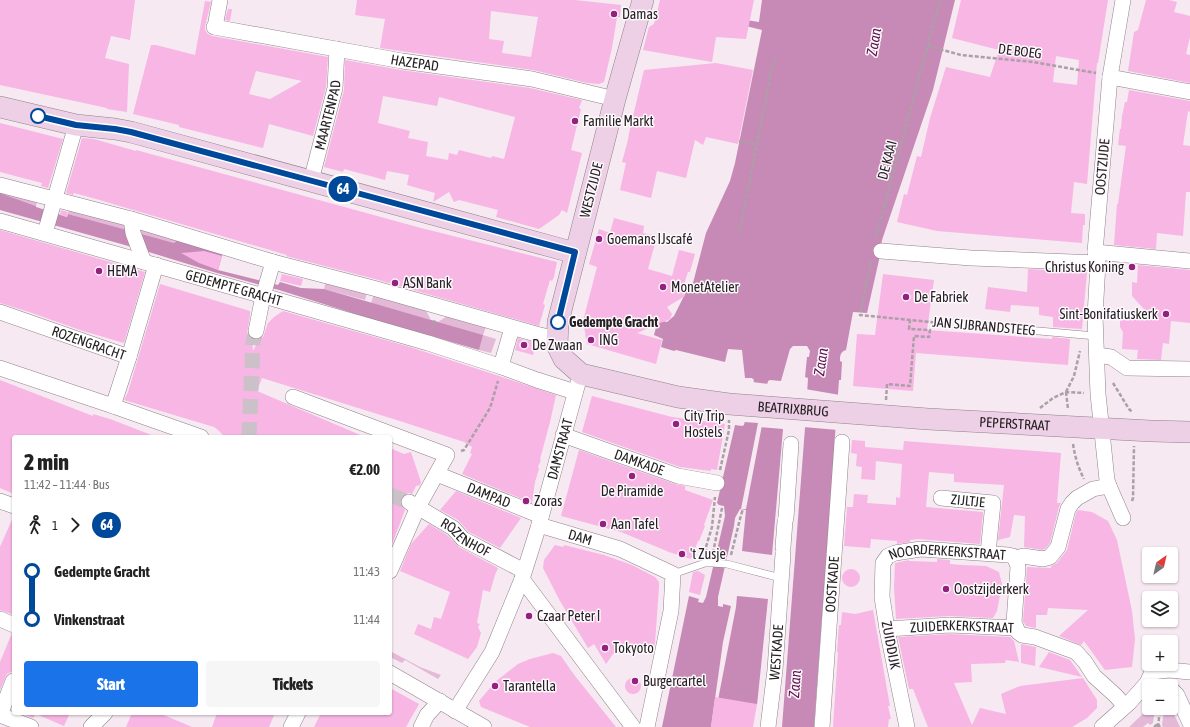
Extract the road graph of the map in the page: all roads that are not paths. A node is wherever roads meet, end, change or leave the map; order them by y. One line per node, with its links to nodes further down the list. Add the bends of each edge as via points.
1 (220, 0): 4 (street, HAZEPAD, via 214,27)
2 (643, 0): 7 (street, WESTZIJDE)
3 (1123, 0): 5 (street, OOSTZIJDE)
4 (337, 49): 7 (street, HAZEPAD, via 532,79); 10 (street, MAARTENPAD, via 335,88)
5 (1110, 77): 6 (street); 17 (street, OOSTZIJDE)
6 (1190, 92)
7 (615, 99): 16 (street, WESTZIJDE)
8 (0, 107): 9 (street)
9 (76, 125): 10 (street, via 131,132); 12 (street)
10 (311, 181): 16 (street)
11 (0, 185): 12 (street, GEDEMPTE GRACHT)
12 (49, 217): 13 (street, GEDEMPTE GRACHT); 14 (street, GEDEMPTE GRACHT); 18 (street, GEDEMPTE GRACHT)
13 (0, 220)
14 (132, 226): 18 (street); 20 (street, GEDEMPTE GRACHT)
15 (876, 249): 17 (street, via 971,258)
16 (575, 252): 27 (street, WESTZIJDE, via 558,322)
17 (1096, 258): 19 (street); 26 (street, OOSTZIJDE)
18 (146, 259): 21 (street, GEDEMPTE GRACHT); 29 (street)
19 (1190, 261)
20 (273, 262): 21 (street); 24 (street, GEDEMPTE GRACHT)
21 (266, 287): 25 (street); 30 (street, GEDEMPTE GRACHT, via 362,324)
22 (0, 312): 29 (street, ROZENGRACHT)
23 (960, 324): 26 (lane, JAN SIJBRANDSTEEG)
24 (512, 328): 27 (street, GEDEMPTE GRACHT); 30 (street)
25 (256, 330)
26 (1096, 336): 28 (street, OOSTZIJDE)
27 (557, 339): 33 (street, WESTZIJDE, via 557,345)
28 (1097, 355): 32 (street, via 1111,358 1127,368); 38 (street, OOSTZIJDE)
29 (129, 357): 36 (street, ROZENGRACHT)
30 (503, 363): 33 (street, GEDEMPTE GRACHT, via 537,380)
31 (0, 368): 36 (street)
32 (1190, 369)
33 (578, 383): 35 (street, GEDEMPTE GRACHT); 41 (street, DAMSTRAAT)
34 (293, 396): 44 (street, via 447,455)
35 (748, 405): 37 (street, BEATRIXBRUG)
36 (113, 406): 40 (street)
37 (839, 412): 38 (street, PEPERSTRAAT)
38 (1101, 428): 39 (street, PEPERSTRAAT); 46 (street, OOSTZIJDE)
39 (1190, 432)
40 (195, 435)
41 (563, 435): 45 (street, DAMKADE, via 678,476); 52 (street, DAMSTRAAT)
42 (842, 442): 84 (street, OOSTKADE)
43 (791, 444): 59 (street, WESTKADE)
44 (437, 474): 50 (street); 52 (street, DAMPAD)
45 (718, 476)
46 (1109, 486): 51 (street, OOSTZIJDE); 54 (street, NOORDERKERKSTRAAT, via 1093,489 1072,503 1058,547 1050,557 1043,559 1023,556)
47 (941, 498): 53 (street, ZIJLTJE, via 993,503)
48 (0, 501): 49 (street)
49 (12, 505)
50 (413, 505): 56 (street); 58 (street, ROZENHOF, via 453,528 463,539)
51 (1123, 518)
52 (540, 520): 57 (street, DAM, via 620,549); 58 (street)
53 (988, 553): 54 (street, NOORDERKERKSTRAAT, via 1013,556); 55 (street, NOORDERKERKSTRAAT, via 921,549 895,553)
54 (1015, 559): 62 (street, via 1018,567 1014,622)
55 (882, 563): 63 (street, ZUIDDIJK, via 882,597)
56 (392, 565)
57 (673, 574): 59 (lane, via 709,563 727,564); 82 (street, via 671,611)
58 (523, 575): 72 (street, via 492,652); 81 (street)
59 (781, 578): 83 (street, WESTKADE, via 775,670)
60 (0, 619): 61 (street)
61 (12, 624)
62 (1016, 628): 63 (street, ZUIDERKERKSTRAAT, via 950,626); 71 (street, ZUIDERKERKSTRAAT, via 1022,635 1036,637 1076,652 1094,676)
63 (887, 629): 85 (street, ZUIDDIJK)
64 (1152, 672): 65 (street); 67 (street); 71 (street, via 1147,683)
65 (1190, 672)
66 (392, 674): 70 (street)
67 (1160, 679)
68 (12, 684): 76 (street, via 0,715)
69 (1178, 697): 75 (street)
70 (440, 701): 72 (street); 79 (street)
71 (1125, 706): 86 (street)
72 (455, 711): 80 (street)
73 (103, 715): 77 (street)
74 (297, 715): 78 (street)
75 (1190, 723)
76 (31, 727)
77 (91, 727)
78 (291, 727)
79 (420, 727)
80 (484, 727)
81 (634, 727)
82 (647, 727)
83 (768, 727)
84 (822, 727)
85 (907, 727)
86 (1102, 727)

